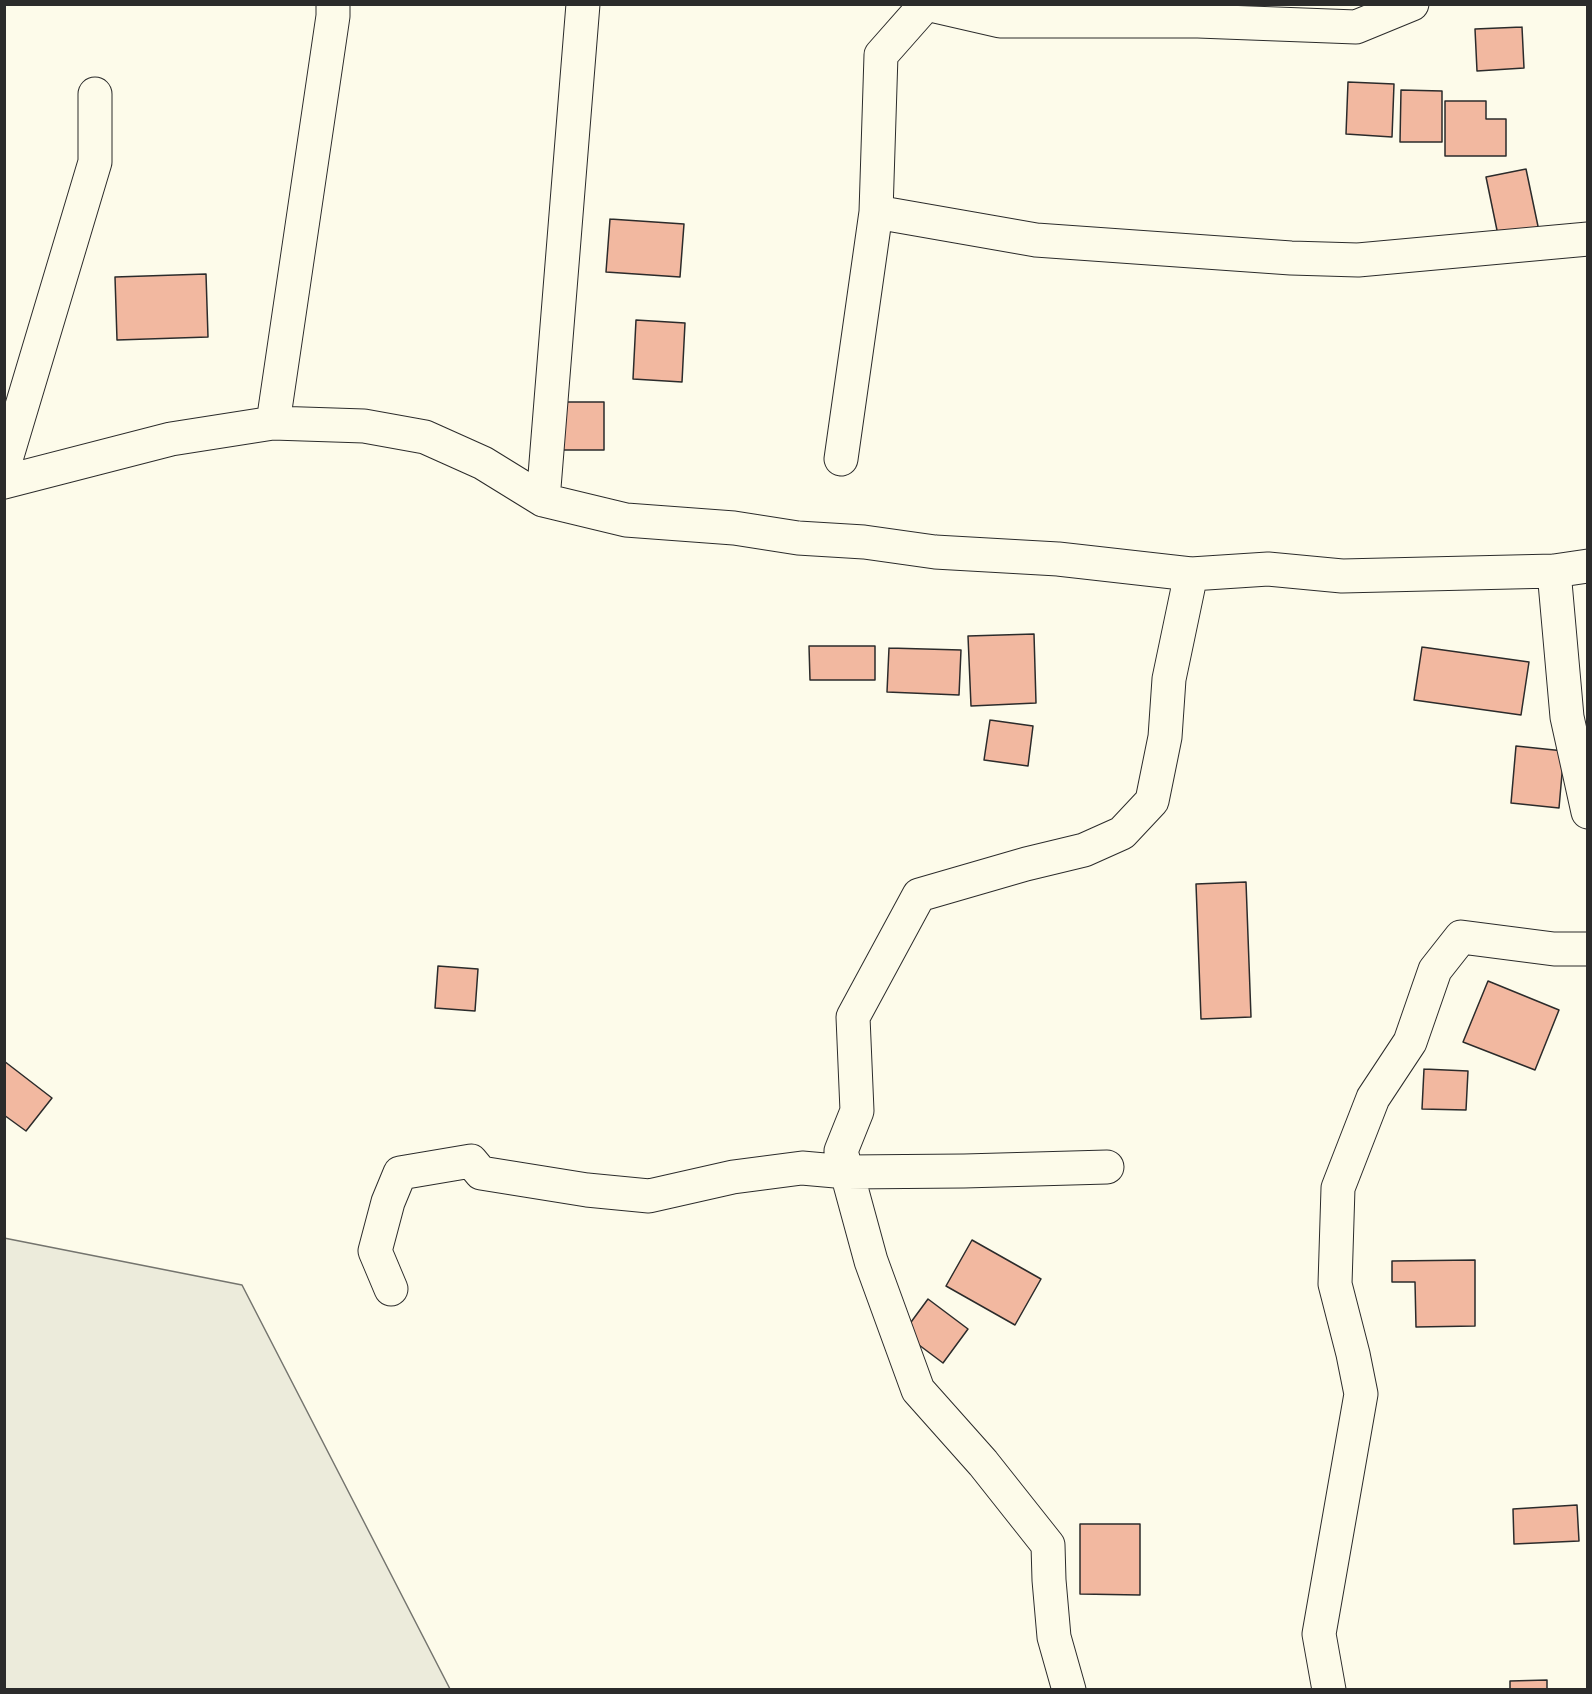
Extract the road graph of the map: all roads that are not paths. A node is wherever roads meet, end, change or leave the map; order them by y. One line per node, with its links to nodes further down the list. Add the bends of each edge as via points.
1 (333, 4): 7 (street)
2 (583, 4): 11 (street)
3 (1412, 4): 5 (street, via 1356,27 1198,21 1000,21 926,4 881,55)
4 (95, 94): 9 (street, via 95,162)
5 (876, 212): 6 (street, via 1036,240 1292,258 1358,260); 8 (street)
6 (1587, 239)
7 (273, 423): 10 (street, via 171,439); 11 (street, via 364,426 425,437 483,463)
8 (842, 459)
9 (4, 466)
10 (4, 482)
11 (543, 500): 14 (street, via 626,520)
12 (1587, 566): 13 (street)
13 (1554, 571): 14 (street, via 1342,576 1268,569); 15 (street, via 1567,717)
14 (1191, 574): 18 (street, via 1169,679 1165,737 1152,801 1122,833 1084,850 920,895 853,1017 857,1112 842,1151)
15 (1587, 812)
16 (1587, 949): 21 (street, via 1554,949 1461,937 1435,970 1410,1042 1373,1098 1338,1188 1335,1284 1360,1394 1319,1634)
17 (1107, 1167): 18 (street)
18 (847, 1172): 19 (street, via 802,1168 733,1177 649,1196 481,1173 471,1161 400,1173 375,1251); 20 (street, via 871,1261 918,1390 1048,1545 1054,1636)
19 (391, 1289)
20 (1070, 1689)
21 (1329, 1689)

